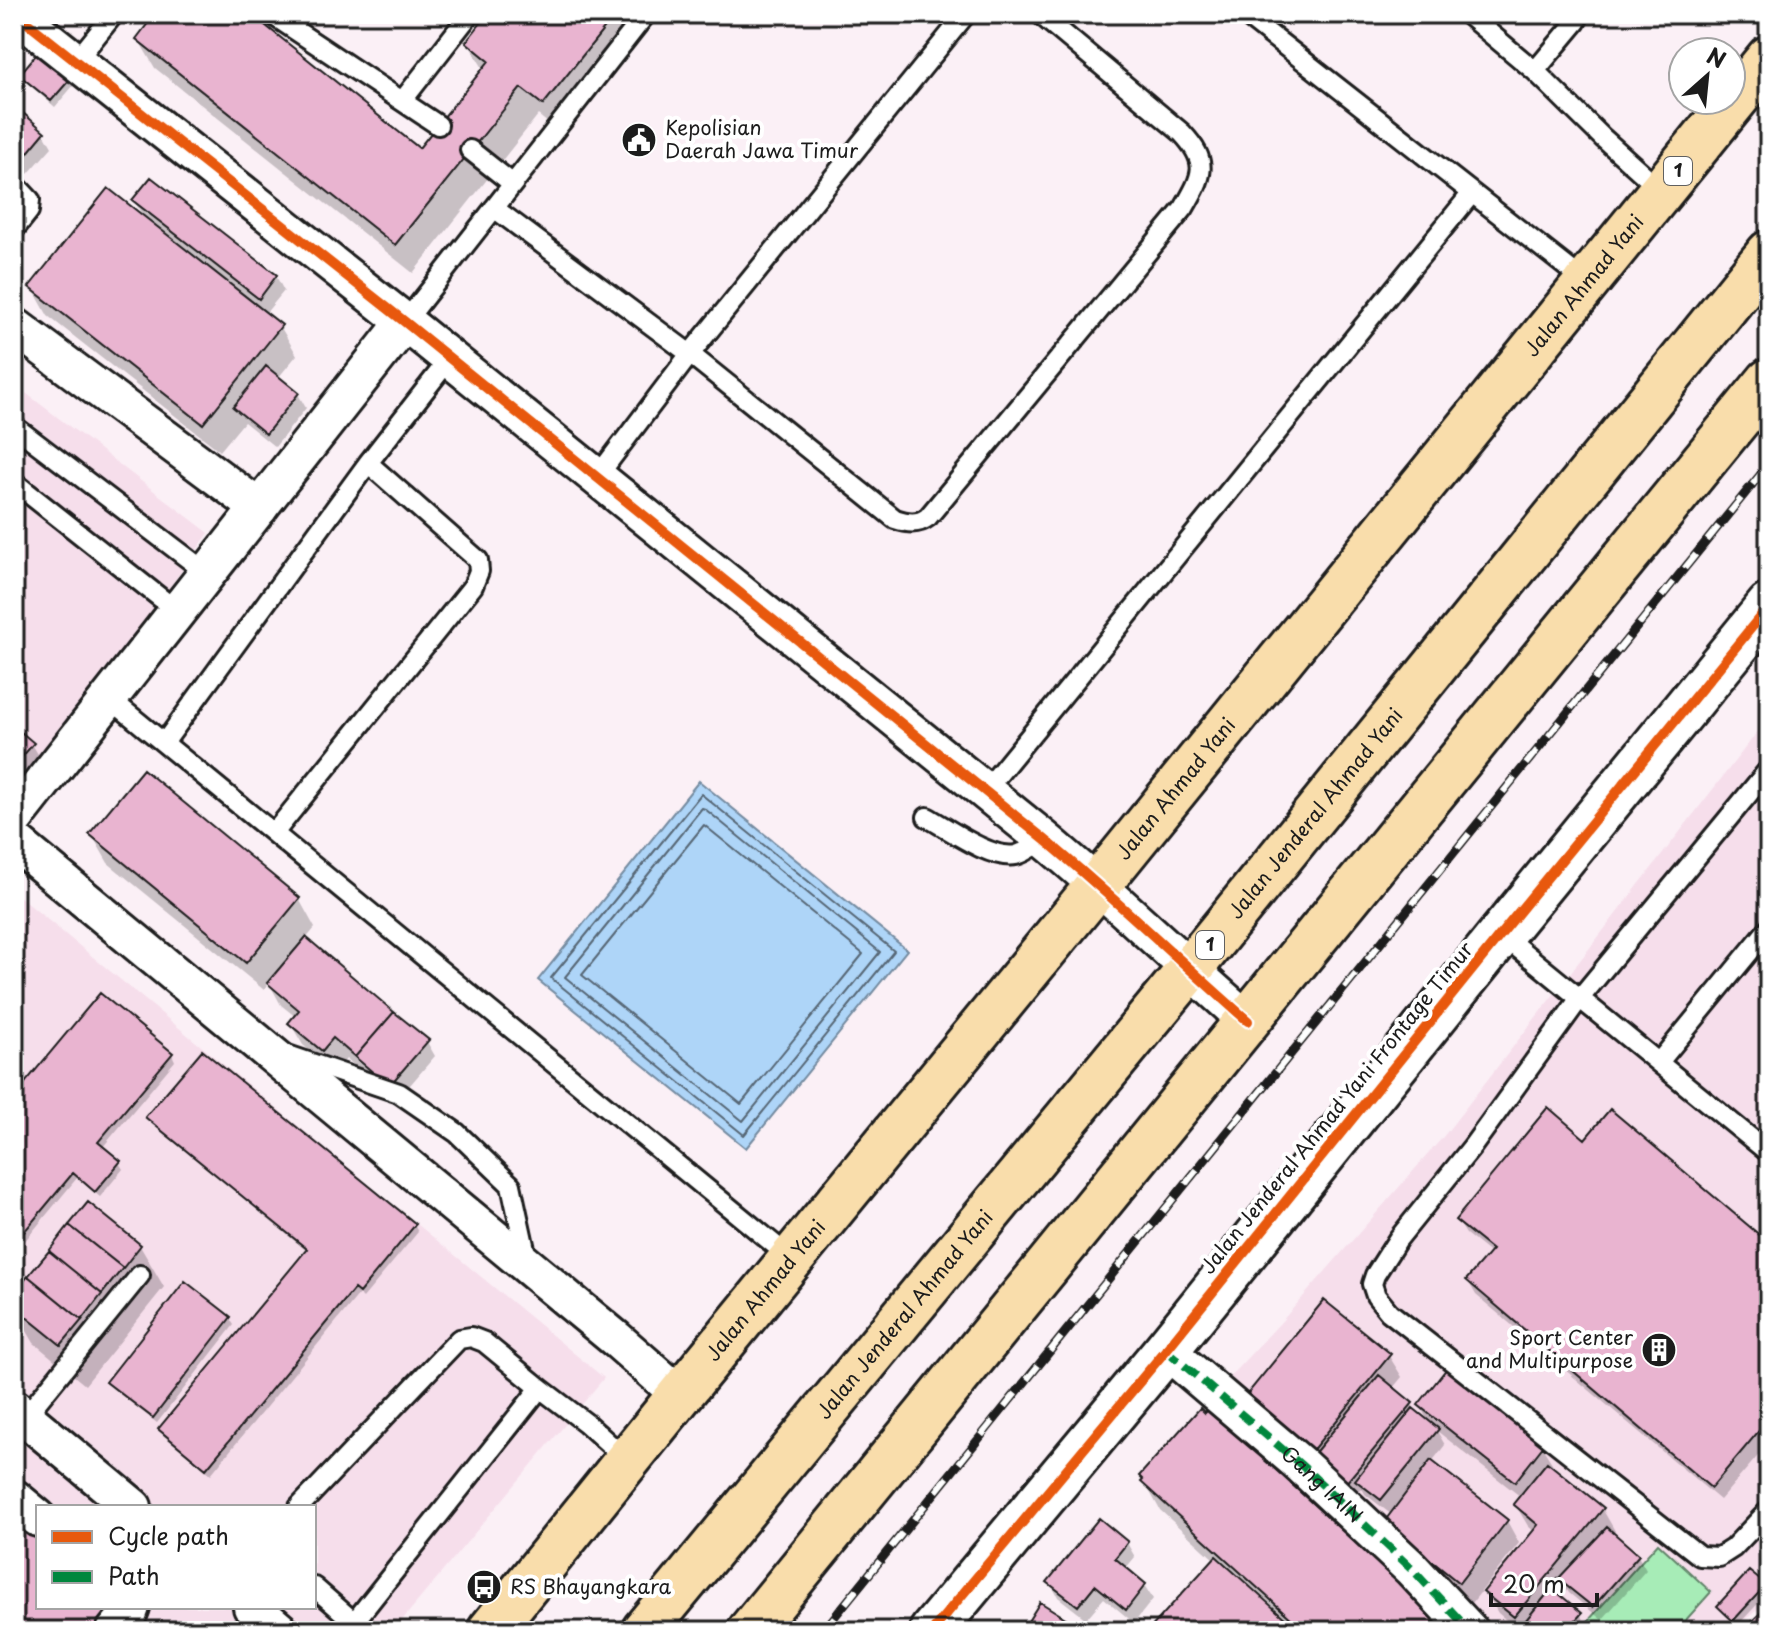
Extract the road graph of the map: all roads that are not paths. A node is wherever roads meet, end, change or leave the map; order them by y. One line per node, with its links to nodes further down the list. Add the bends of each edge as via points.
1 (16, 14): 13 (street)
2 (114, 14): 13 (lane)
3 (271, 14): 15 (lane)
4 (470, 14): 15 (lane)
5 (646, 14): 19 (lane)
6 (966, 14): 28 (lane)
7 (1040, 14): 28 (lane, via 1182,133 1194,146 1202,173 1184,208 928,517 913,523 895,519)
8 (1244, 14): 11 (lane)
9 (1467, 14): 14 (lane)
10 (1580, 14): 14 (lane)
11 (1264, 20): 21 (lane)
12 (1769, 58): 20 (highway, Jalan Ahmad Yani / 1)
13 (76, 61): 26 (street)
14 (1535, 71): 20 (lane)
15 (403, 100): 16 (lane)
16 (438, 125)
17 (470, 150): 19 (lane)
18 (14, 183): 23 (lane, via 30,200 29,211)
19 (513, 184): 22 (lane)
20 (1662, 191): 25 (highway, Jalan Ahmad Yani / 1)
21 (1472, 193): 25 (lane); 42 (lane)
22 (494, 208): 26 (lane); 28 (lane)
23 (14, 230)
24 (1769, 253): 51 (highway, Jalan Jenderal Ahmad Yani / 1)
25 (1587, 283): 48 (highway, Jalan Ahmad Yani / 1)
26 (405, 322): 29 (street); 35 (street)
27 (14, 326): 35 (street)
28 (690, 354): 33 (lane)
29 (450, 358): 32 (lane); 33 (street)
30 (1769, 381): 53 (highway)
31 (14, 426): 36 (lane)
32 (368, 463): 40 (lane); 45 (lane, via 478,560 479,571 473,586)
33 (597, 477): 42 (street)
34 (14, 482): 38 (lane)
35 (259, 508): 36 (street)
36 (207, 573): 38 (street)
37 (1769, 606): 50 (street, Jalan Jenderal Ahmad Yani Frontage Timur)
38 (177, 611): 39 (street)
39 (109, 698): 40 (lane); 44 (street)
40 (164, 743): 45 (lane)
41 (1769, 769): 52 (lane)
42 (985, 791): 46 (street)
43 (927, 817): 46 (lane, via 990,852 1013,856)
44 (14, 819)
45 (274, 833): 57 (lane)
46 (1044, 839): 48 (street)
47 (14, 841): 54 (street)
48 (1098, 885): 51 (street); 57 (highway, Jalan Ahmad Yani / 1)
49 (1769, 928): 55 (lane)
50 (1501, 934): 52 (lane); 60 (street, Jalan Jenderal Ahmad Yani Frontage Timur)
51 (1183, 964): 53 (street); 75 (highway, Jalan Jenderal Ahmad Yani / 1)
52 (1580, 998): 55 (lane); 68 (lane, via 1398,1239 1375,1275 1376,1296 1389,1312 1700,1556 1719,1557 1733,1548)
53 (1248, 1021): 76 (highway)
54 (259, 1045): 58 (street); 58 (lane, via 399,1093 457,1133 511,1185)
55 (1659, 1062): 56 (lane)
56 (1769, 1153)
57 (792, 1259): 62 (highway, Jalan Ahmad Yani / 1)
58 (529, 1268): 62 (street)
59 (140, 1275): 63 (lane)
60 (1166, 1350): 77 (street, Jalan Jenderal Ahmad Yani Frontage Timur); 78 (street, Gang IAIN, via 1300,1464)
61 (540, 1388): 64 (lane); 67 (lane, via 484,1342 459,1339); 72 (lane)
62 (680, 1395): 64 (highway, Jalan Ahmad Yani / 1)
63 (20, 1412): 66 (street)
64 (628, 1461): 74 (highway, Jalan Ahmad Yani / 1)
65 (14, 1498): 69 (street)
66 (131, 1505)
67 (301, 1505)
68 (1769, 1510)
69 (36, 1516)
70 (316, 1589): 72 (lane)
71 (254, 1609): 73 (street)
72 (350, 1626)
73 (280, 1631)
74 (490, 1631)
75 (644, 1631)
76 (750, 1631)
77 (932, 1631)
78 (1470, 1631)

